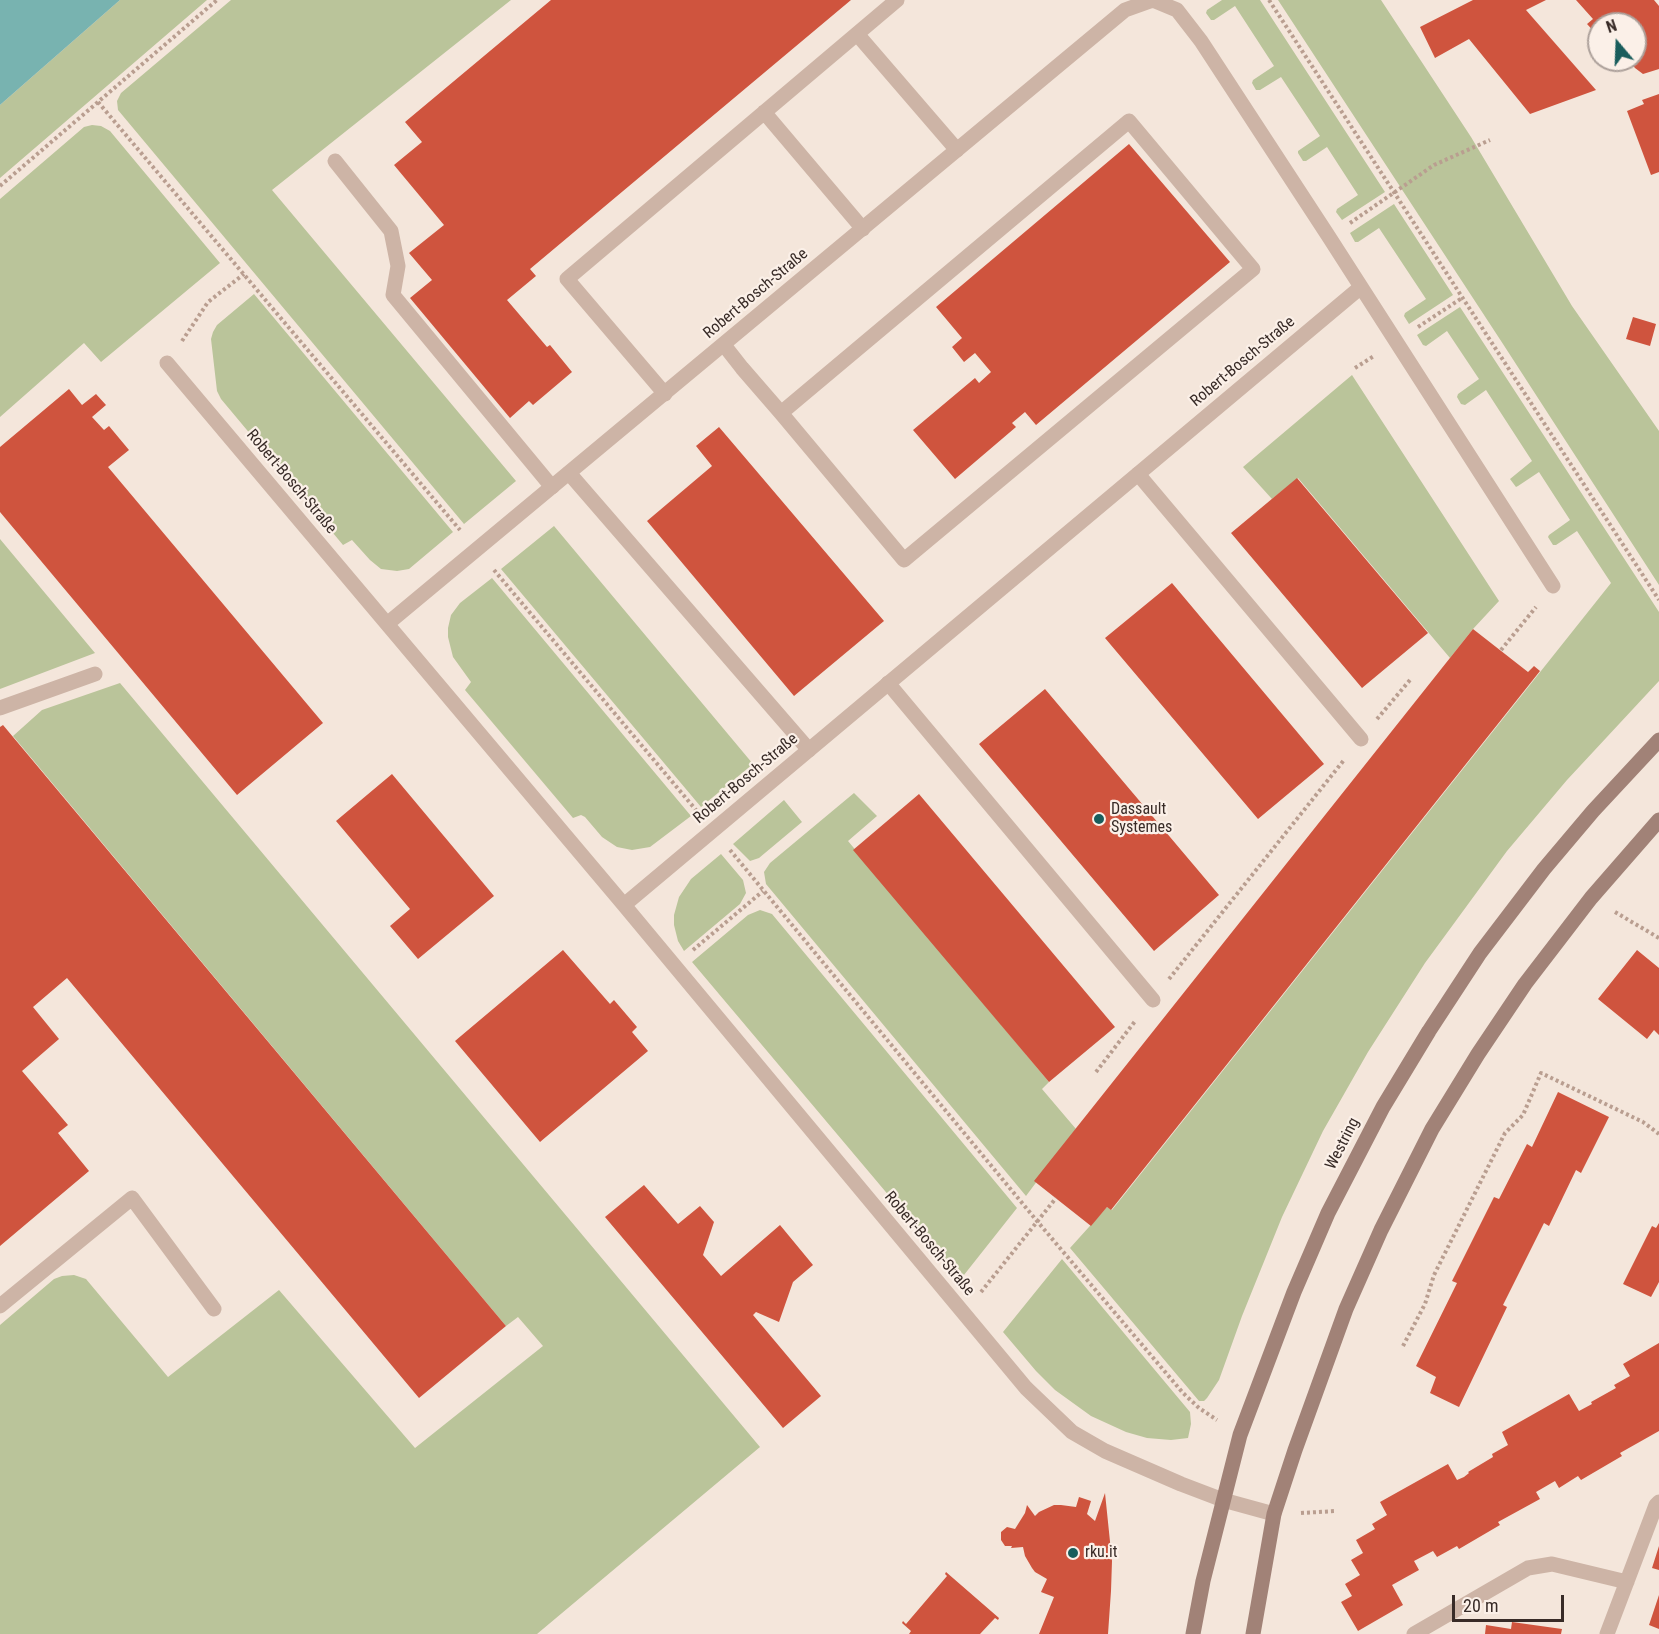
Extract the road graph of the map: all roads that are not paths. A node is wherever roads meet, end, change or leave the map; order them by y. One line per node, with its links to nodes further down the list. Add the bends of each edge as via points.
1 (897, 0): 3 (street)
2 (1153, 0): 5 (street, Robert-Bosch-Straße, via 1125,10); 8 (street, Robert-Bosch-Straße, via 1176,10 1201,41)
3 (857, 34): 4 (street); 5 (street)
4 (764, 112): 7 (street); 11 (street, via 567,279)
5 (957, 150): 7 (street, Robert-Bosch-Straße)
6 (335, 161): 15 (street, via 391,231 398,266 393,295)
7 (864, 229): 9 (street, Robert-Bosch-Straße)
8 (1361, 287): 14 (street, Robert-Bosch-Straße); 16 (street, Robert-Bosch-Straße)
9 (724, 345): 11 (street, Robert-Bosch-Straße); 12 (street)
10 (167, 363): 17 (street, Robert-Bosch-Straße)
11 (664, 394): 13 (street, Robert-Bosch-Straße)
12 (781, 413): 12 (street, via 904,560 1253,269 1129,121)
13 (569, 473): 15 (street, Robert-Bosch-Straße); 23 (street)
14 (1138, 474): 19 (street, Robert-Bosch-Straße); 21 (street)
15 (552, 487): 17 (street, Robert-Bosch-Straße)
16 (1553, 586)
17 (387, 624): 25 (street, Robert-Bosch-Straße)
18 (95, 674): 20 (street)
19 (888, 683): 23 (street, Robert-Bosch-Straße); 26 (street)
20 (0, 708)
21 (1361, 739)
22 (1659, 741): 29 (main road, Westring, via 1593,811 1480,952 1383,1107 1294,1292 1240,1435)
23 (808, 750): 25 (street, Robert-Bosch-Straße)
24 (1659, 819): 31 (main road, via 1525,984 1432,1129 1346,1309)
25 (624, 905): 29 (street, Robert-Bosch-Straße, via 1026,1388 1072,1432 1105,1451)
26 (1153, 1000)
27 (0, 1306): 28 (street, via 132,1198)
28 (214, 1309)
29 (1223, 1500): 31 (street, Robert-Bosch-Straße); 33 (main road, Westring)
30 (1659, 1502): 32 (street)
31 (1274, 1514): 34 (main road)
32 (1627, 1582): 35 (street, via 1552,1564 1528,1568); 36 (street)
33 (1192, 1634)
34 (1253, 1634)
35 (1414, 1634)
36 (1607, 1634)

